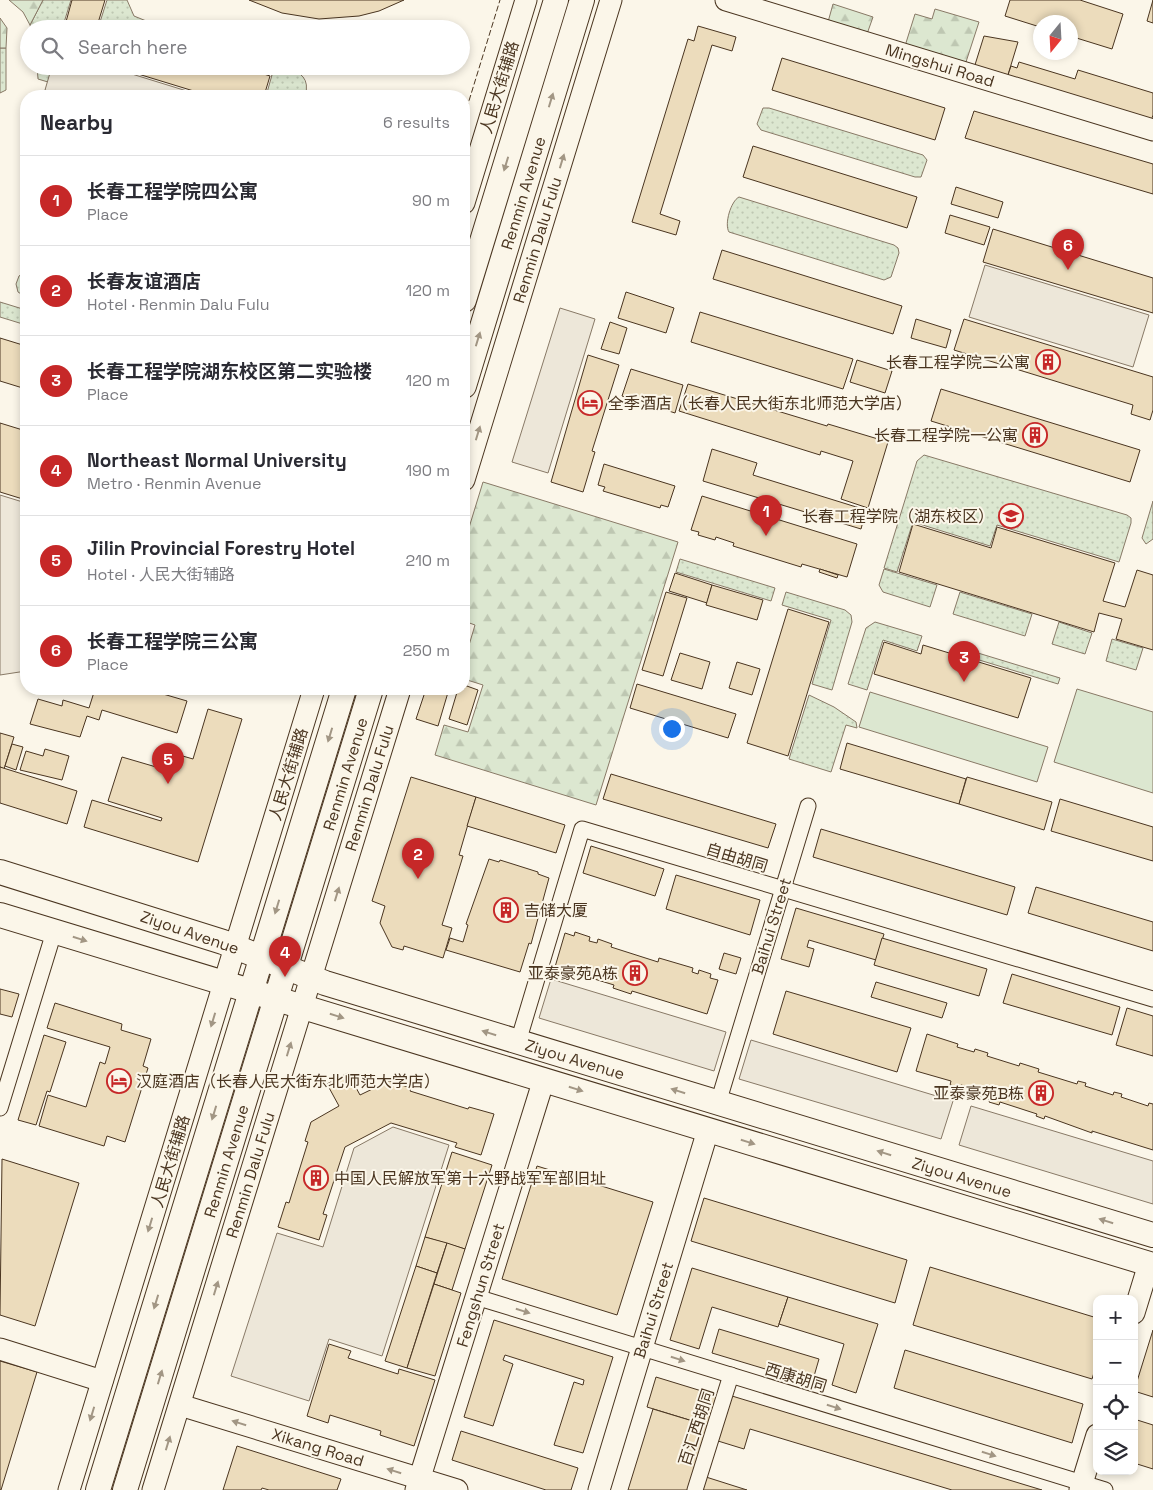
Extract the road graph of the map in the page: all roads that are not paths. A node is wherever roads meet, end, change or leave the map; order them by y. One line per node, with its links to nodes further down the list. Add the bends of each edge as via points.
1 (526, 0): 7 (main road, 人民大街辅路)
2 (556, 0): 8 (main road, Renmin Avenue, one-way to 8)
3 (582, 0): 9 (main road, Renmin Avenue, one-way to 3)
4 (611, 0): 10 (main road, Renmin Dalu Fulu, one-way to 4)
5 (726, 0): 6 (main road, Mingshui Road)
6 (1153, 130)
7 (470, 183)
8 (470, 280)
9 (470, 366)
10 (470, 460)
11 (312, 695): 20 (main road, 人民大街辅路)
12 (342, 695): 21 (main road, Renmin Avenue, one-way to 21)
13 (369, 695): 22 (main road, Renmin Avenue)
14 (398, 695): 23 (main road, Renmin Dalu Fulu, one-way to 14)
15 (808, 806): 17 (street, Baihui Street)
16 (0, 872): 20 (main road, Ziyou Avenue)
17 (783, 889): 27 (street, 自由胡同); 29 (street, 自由胡同, via 582,829); 31 (street, Baihui Street)
18 (0, 916): 19 (main road, Ziyou Avenue)
19 (54, 932): 24 (main road, Ziyou Avenue, one-way to 24); 32 (street)
20 (235, 947): 21 (main road, Ziyou Avenue); 24 (main road, 人民大街辅路)
21 (262, 957): 22 (main road, Ziyou Avenue); 25 (main road, Renmin Avenue)
22 (286, 967): 23 (main road, Ziyou Avenue); 26 (main road, Renmin Avenue)
23 (311, 977): 28 (main road, Renmin Dalu Fulu); 29 (main road, Ziyou Avenue, one-way to 23)
24 (224, 983): 25 (main road, Ziyou Avenue); 41 (main road, 人民大街辅路, one-way to 41)
25 (251, 990): 26 (main road, Ziyou Avenue); 47 (main road, Renmin Avenue, one-way to 47)
26 (276, 998): 28 (main road, Ziyou Avenue); 48 (main road, Renmin Avenue, one-way to 26)
27 (1153, 999)
28 (302, 1006): 30 (main road, Ziyou Avenue, one-way to 30); 42 (main road, Renmin Dalu Fulu, one-way to 28)
29 (518, 1042): 31 (main road, Ziyou Avenue, one-way to 29)
30 (544, 1079): 33 (main road, Ziyou Avenue, one-way to 33); 36 (main road, Fengshun Street)
31 (718, 1103): 34 (main road, Ziyou Avenue, one-way to 31)
32 (0, 1108)
33 (708, 1130): 35 (main road, Ziyou Avenue, one-way to 35); 38 (main road, Baihui Street)
34 (1153, 1235)
35 (1151, 1265): 37 (main road)
36 (476, 1297): 38 (street, 西康胡同, one-way to 38); 44 (main road, Fengshun Street)
37 (1138, 1301)
38 (642, 1348): 40 (street, 西康胡同, one-way to 40); 51 (main road, Baihui Street)
39 (0, 1349): 41 (main road)
40 (731, 1375): 45 (street, 西康胡同, one-way to 45); 52 (street, 百汇西胡同)
41 (102, 1381): 46 (main road, 人民大街辅路, one-way to 46)
42 (180, 1405): 44 (main road, Xikang Road, one-way to 42); 49 (main road, Renmin Dalu Fulu, one-way to 42)
43 (1093, 1448): 45 (main road)
44 (418, 1484): 50 (main road, Xikang Road)
45 (1081, 1486): 53 (street, 西康胡同)
46 (69, 1490)
47 (98, 1490)
48 (125, 1490)
49 (153, 1490)
50 (457, 1490)
51 (598, 1490)
52 (694, 1490)
53 (1104, 1490)

